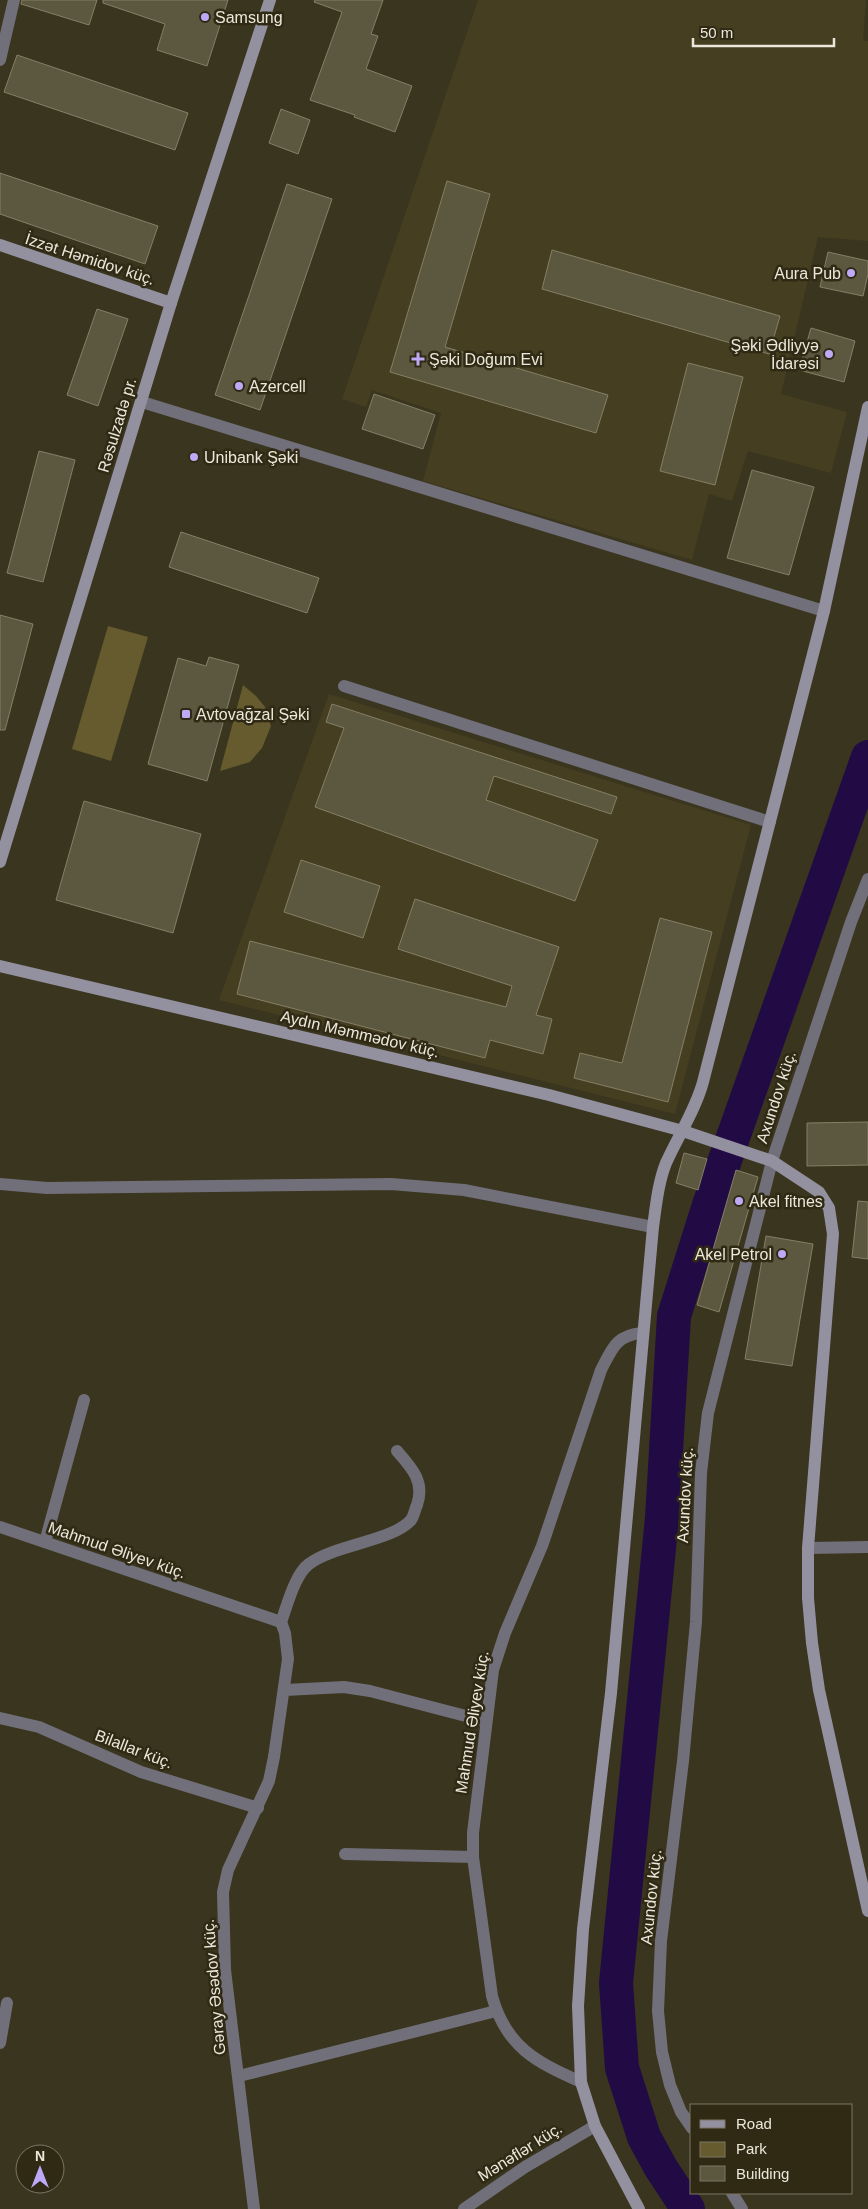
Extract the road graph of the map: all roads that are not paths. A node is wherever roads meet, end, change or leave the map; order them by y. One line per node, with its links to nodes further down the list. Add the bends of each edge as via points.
1 (14, 0): 3 (street)
2 (270, 0): 5 (street, Rəsulzadə pr.)
3 (0, 60)
4 (0, 245): 5 (street, İzzət Həmidov küç.)
5 (171, 302): 6 (street, Rəsulzadə pr.)
6 (142, 402): 8 (street); 11 (street, Rəsulzadə pr.)
7 (868, 407): 8 (street)
8 (824, 611): 10 (street)
9 (344, 686): 10 (street)
10 (770, 822): 14 (street, via 703,1082)
11 (0, 862)
12 (868, 879): 15 (street, Axundov küç.)
13 (0, 966): 14 (street, Aydın Məmmədov küç., via 549,1095)
14 (683, 1131): 15 (street, Aydın Məmmədov küç.); 17 (street, via 666,1163)
15 (772, 1161): 24 (street, Aydın Məmmədov küç., via 819,1192 829,1208 833,1234); 38 (street, Axundov küç., via 708,1413 701,1473 696,1622 661,1941 658,2011 662,2052 670,2085)
16 (0, 1184): 17 (street, via 47,1188 429,1186)
17 (653, 1227): 18 (street)
18 (642, 1334): 28 (street, Mahmud Əliyev küç., via 628,1334 614,1346 601,1370 542,1546 498,1650); 37 (street, via 612,1684 583,1929 578,2006)
19 (84, 1400): 22 (street)
20 (397, 1452): 25 (street, via 419,1481 420,1497 411,1520 395,1531 329,1553 308,1564 299,1576)
21 (0, 1527): 22 (street, Mahmud Əliyev küç.)
22 (45, 1542): 25 (street, Mahmud Əliyev küç.)
23 (868, 1547): 24 (street)
24 (808, 1548): 32 (street, Aydın Məmmədov küç., via 810,1616 819,1690)
25 (281, 1622): 26 (street, Gəray Əsədov küç., via 288,1660)
26 (285, 1690): 28 (street, via 344,1688 370,1691); 29 (street, Gəray Əsədov küç., via 269,1781)
27 (0, 1718): 29 (street, Bilallar küç., via 38,1728 141,1772)
28 (485, 1722): 31 (street, Mahmud Əliyev küç.)
29 (258, 1808): 36 (street, Gəray Əsədov küç., via 234,1856 223,1892 225,1970)
30 (345, 1854): 31 (street)
31 (473, 1858): 34 (street, Mahmud Əliyev küç.)
32 (868, 1911)
33 (7, 2003): 35 (street)
34 (496, 2011): 36 (street); 37 (street, Mahmud Əliyev küç., via 509,2036 527,2052 543,2064)
35 (0, 2043)
36 (239, 2076): 41 (street, Gəray Əsədov küç.)
37 (581, 2082): 39 (street)
38 (690, 2125)
39 (595, 2126): 42 (street, Mənəflər küç., via 525,2167); 43 (street)
40 (733, 2194): 44 (street)
41 (254, 2209)
42 (464, 2209)
43 (639, 2209)
44 (742, 2209)

